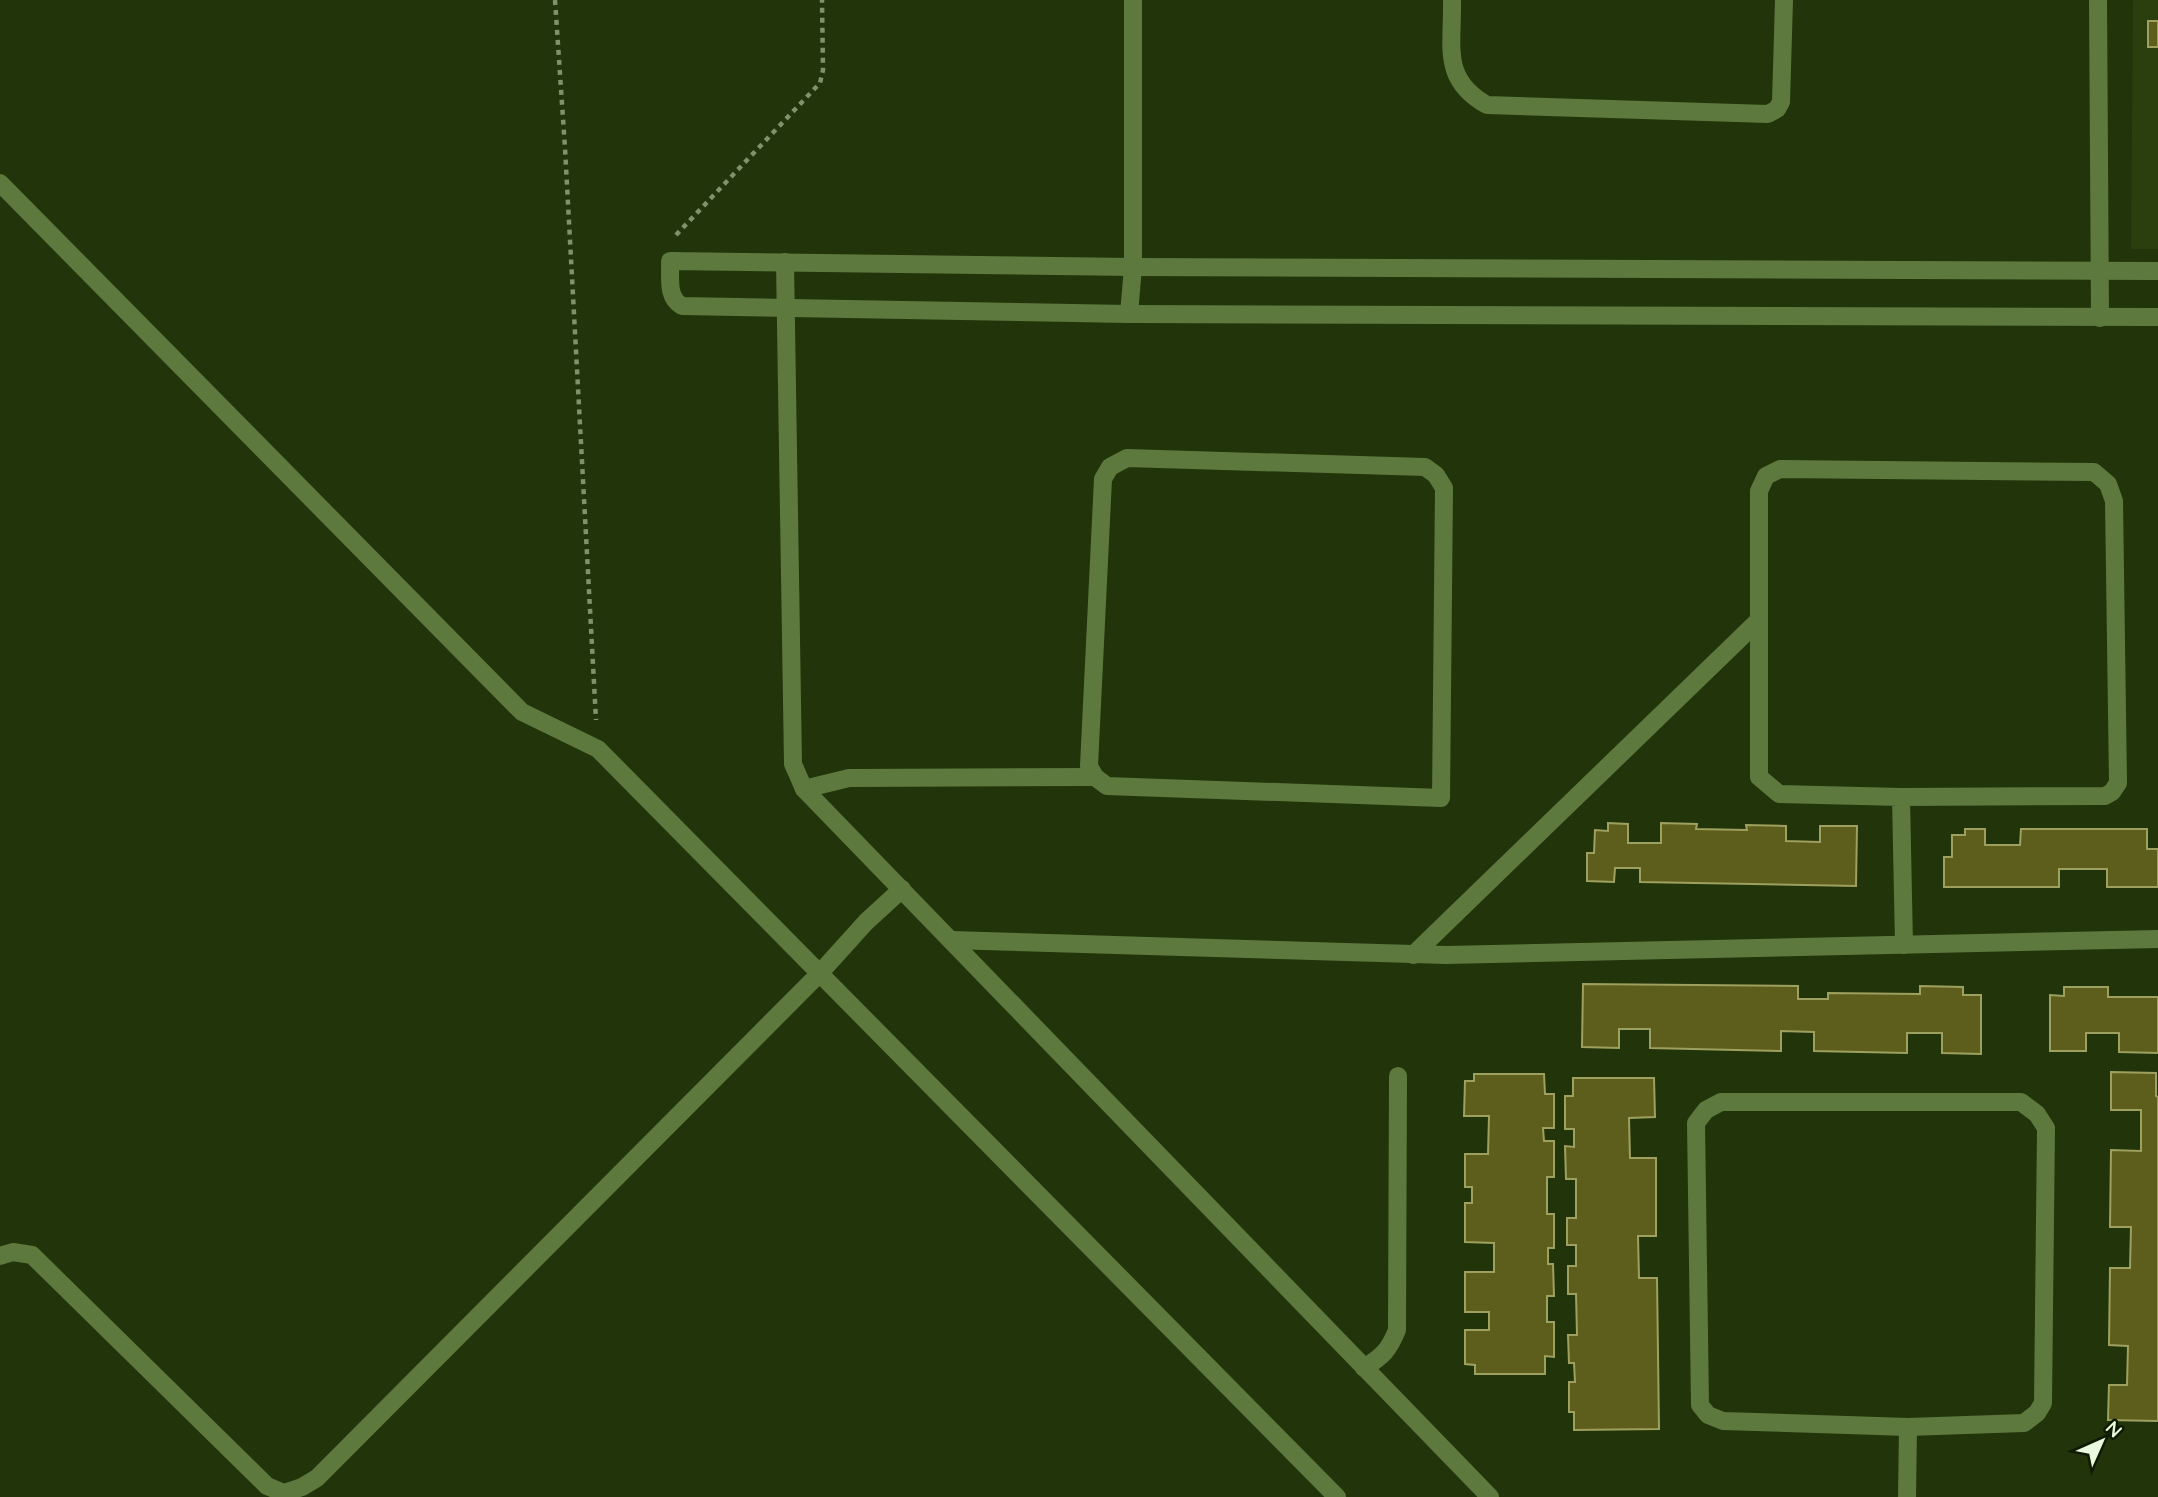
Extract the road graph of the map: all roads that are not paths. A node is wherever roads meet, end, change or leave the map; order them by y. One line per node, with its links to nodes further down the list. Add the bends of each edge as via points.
1 (1133, 0): 7 (street)
2 (1452, 0): 3 (street, via 1453,72 1470,96 1487,105 1768,114 1781,102)
3 (1784, 0)
4 (2098, 0): 8 (street)
5 (0, 183): 23 (street, via 522,712 598,749)
6 (785, 262): 7 (street); 10 (street); 10 (street, via 670,261 671,294 682,306)
7 (1133, 267): 8 (street); 11 (street)
8 (2099, 270): 9 (street); 13 (street)
9 (2158, 271)
10 (787, 308): 11 (street); 16 (street, via 793,764)
11 (1129, 314): 13 (street)
12 (2158, 317): 13 (street)
13 (2100, 318)
14 (1759, 620): 17 (street, via 1759,777 1779,794); 17 (street, via 1759,491 1766,476 1780,469 2094,472 2108,484 2115,501 2118,783 2105,796); 22 (street)
15 (1095, 777): 15 (street, via 1089,766 1102,492 1110,467 1127,458 1425,467 1436,475 1444,488 1441,798 1107,786); 16 (street, via 849,778)
16 (804, 789): 18 (street)
17 (1901, 797): 21 (street)
18 (902, 888): 20 (street); 23 (street)
19 (2158, 939): 21 (street)
20 (951, 940): 22 (street); 26 (street)
21 (1904, 945): 22 (street)
22 (1413, 955)
23 (819, 974): 25 (street, via 317,1478 302,1487 284,1493 267,1486 32,1255 13,1252); 28 (street)
24 (1398, 1076): 26 (street, via 1397,1330 1390,1348)
25 (0, 1256)
26 (1364, 1368): 29 (street)
27 (1908, 1427): 27 (street, via 1723,1421 1708,1415 1700,1405 1696,1123 1706,1110 1721,1102 2021,1102 2042,1121 2046,1128 2043,1403 2024,1423); 30 (street)
28 (1337, 1497)
29 (1490, 1497)
30 (1907, 1497)

